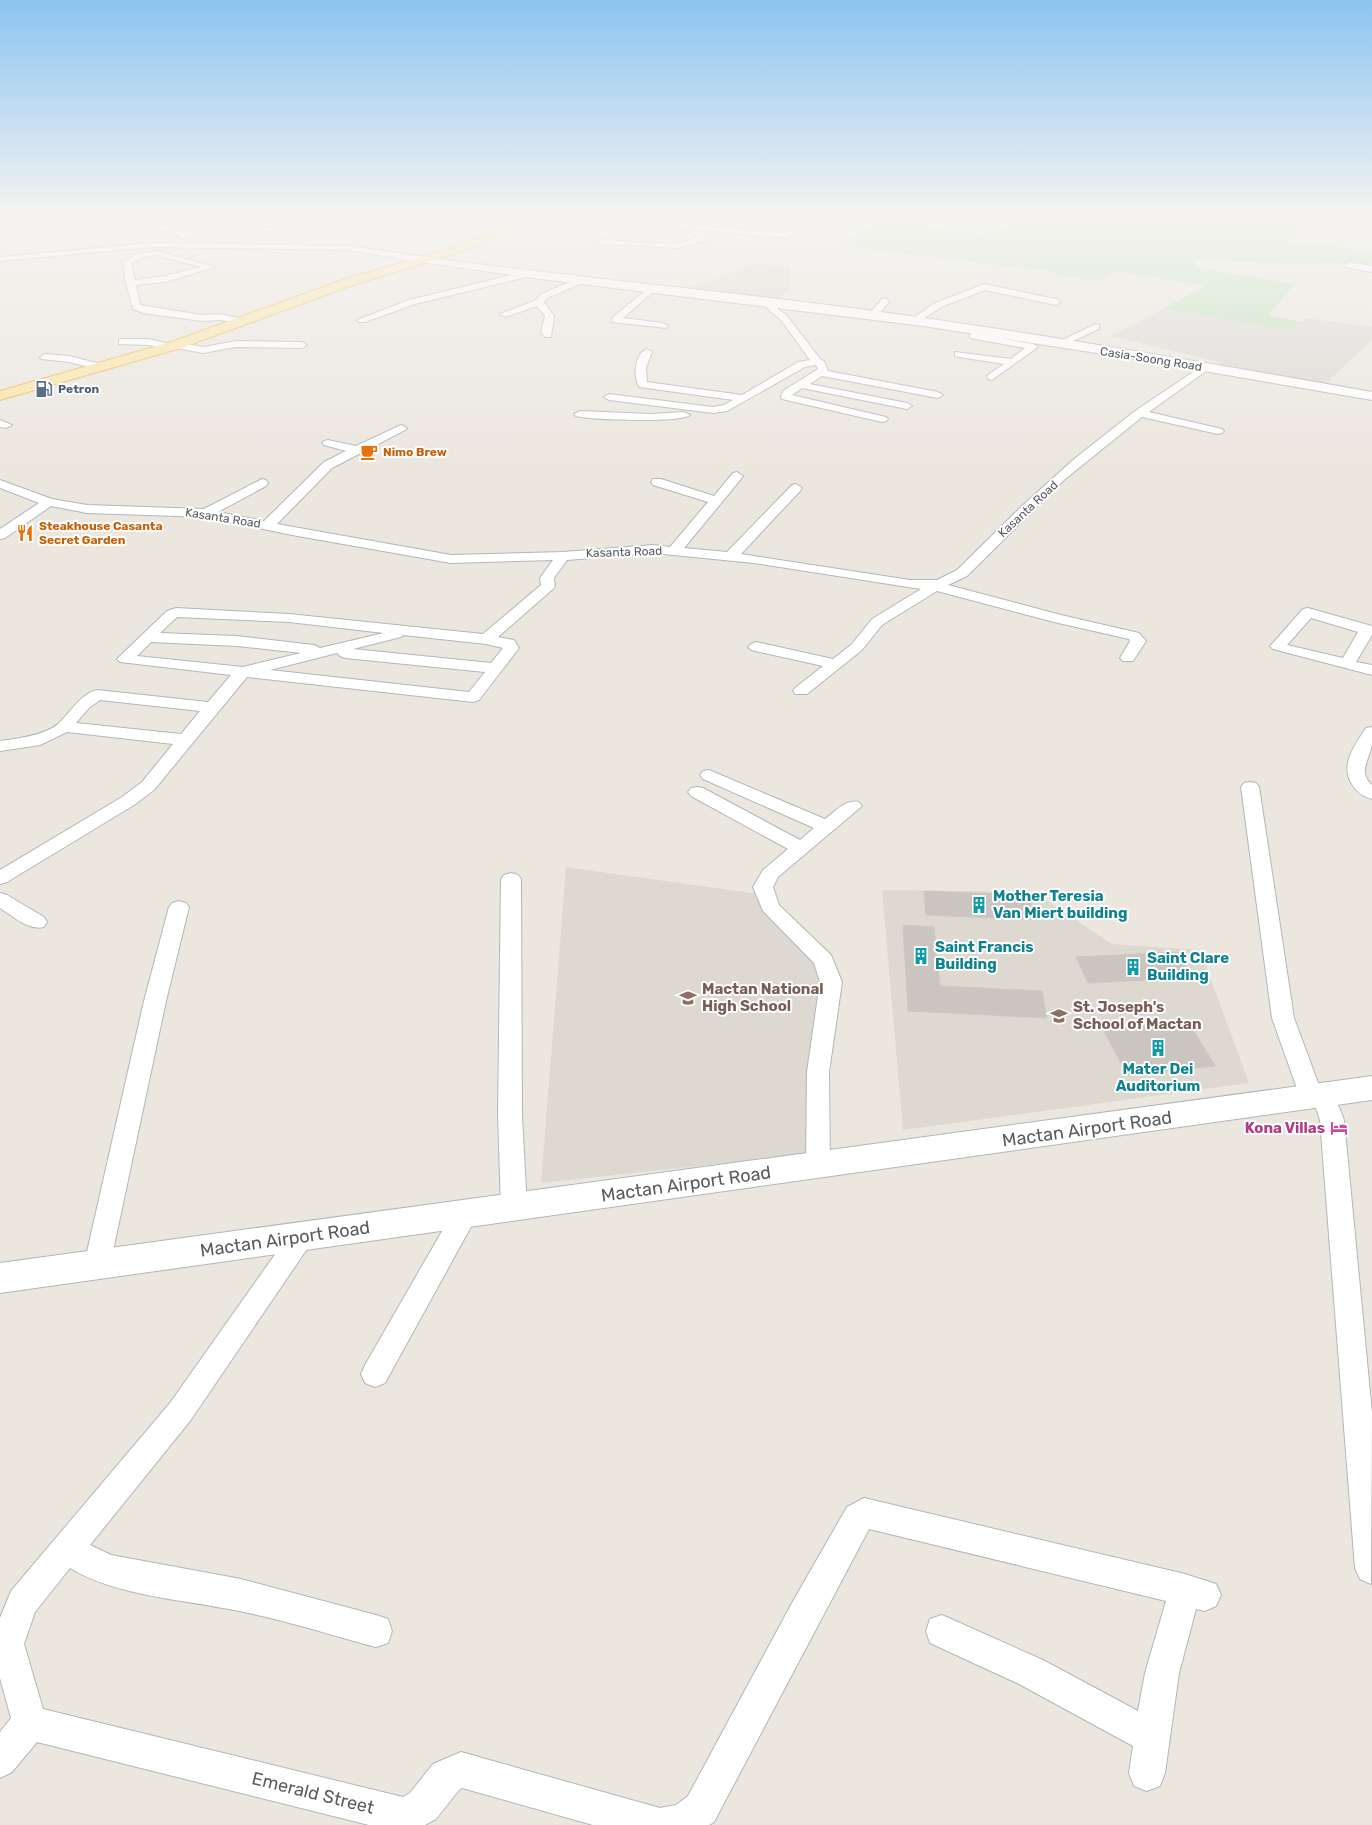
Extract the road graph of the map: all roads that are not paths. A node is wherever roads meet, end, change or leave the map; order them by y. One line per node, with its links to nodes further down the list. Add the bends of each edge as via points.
1 (134, 299): 14 (street, via 136,307 144,310)
2 (304, 299): 17 (main road)
3 (424, 299): 15 (street)
4 (638, 299): 18 (street, via 615,320)
5 (748, 299): 8 (street, Casia-Soong Road)
6 (953, 299): 16 (street)
7 (1042, 299): 11 (street)
8 (764, 301): 13 (street, Casia-Soong Road); 32 (street, via 784,318)
9 (885, 301): 13 (street)
10 (539, 302): 12 (street); 22 (street, via 551,317)
11 (1056, 302)
12 (505, 314)
13 (873, 315): 16 (street, Casia-Soong Road)
14 (202, 318): 17 (street); 20 (street, via 205,322)
15 (362, 320)
16 (914, 321): 21 (street, Casia-Soong Road)
17 (244, 322): 20 (main road)
18 (663, 326)
19 (1096, 326): 24 (street)
20 (229, 328): 27 (main road)
21 (976, 333): 24 (street, Casia-Soong Road); 26 (street); 30 (street, via 1034,347)
22 (548, 335)
23 (122, 342): 27 (street)
24 (1059, 344): 35 (street, Casia-Soong Road)
25 (302, 345): 27 (street, via 236,344 203,350)
26 (966, 345): 29 (street); 30 (street)
27 (173, 346): 34 (main road)
28 (647, 352): 42 (street, via 641,369 643,385)
29 (960, 354): 33 (street); 33 (street, via 954,363 996,374)
30 (1024, 354): 33 (street)
31 (45, 357): 34 (street)
32 (817, 362): 36 (street, via 824,370); 42 (street, via 802,364)
33 (1013, 362)
34 (101, 367): 39 (main road)
35 (1206, 367): 40 (street, Casia-Soong Road); 45 (street, Kasanta Road)
36 (820, 373): 37 (street); 38 (street)
37 (801, 385): 43 (street); 47 (street, via 786,397)
38 (938, 395)
39 (0, 396)
40 (1372, 396)
41 (608, 397): 44 (street)
42 (744, 398): 44 (street, via 728,408)
43 (907, 406)
44 (696, 408): 46 (street, via 675,417)
45 (1140, 413): 49 (street); 65 (street, Kasanta Road, via 1032,503 962,573)
46 (580, 414)
47 (882, 418)
48 (402, 428): 51 (street)
49 (1218, 431)
50 (328, 443): 51 (street)
51 (356, 450): 60 (street, via 328,465)
52 (737, 476): 57 (street)
53 (657, 482): 57 (street)
54 (262, 483): 59 (street)
55 (0, 484): 58 (street, Kasanta Road)
56 (796, 488): 64 (street)
57 (716, 500): 62 (street)
58 (49, 502): 59 (street, Kasanta Road, via 100,510); 61 (street)
59 (206, 513): 60 (street, Kasanta Road)
60 (268, 525): 63 (street, Kasanta Road, via 451,559)
61 (0, 535)
62 (674, 551): 63 (street, Kasanta Road, via 631,550); 64 (street, Kasanta Road)
63 (563, 556): 69 (street, via 547,578 548,586)
64 (731, 556): 65 (street, Kasanta Road)
65 (935, 586): 72 (street, via 1134,636 1138,641); 73 (street, via 877,622 858,647)
66 (408, 631): 68 (street, via 289,618 176,612 170,614); 69 (street); 71 (street)
67 (1369, 631): 74 (street); 74 (street, via 1308,612 1278,646)
68 (149, 637): 71 (street, via 237,641); 77 (street, via 125,659)
69 (486, 639): 75 (street, via 509,643 511,648)
70 (756, 647): 73 (street)
71 (326, 652): 75 (street); 77 (street)
72 (1128, 658)
73 (836, 664): 78 (street)
74 (1347, 664): 76 (street)
75 (495, 668): 77 (street, via 473,697)
76 (1372, 670)
77 (243, 672): 79 (street)
78 (801, 691)
79 (212, 707): 80 (street, via 97,695); 82 (street)
80 (65, 727): 82 (street); 83 (street, via 34,741)
81 (1372, 732): 87 (street, via 1356,759 1356,774 1364,790)
82 (186, 740): 91 (street, via 148,786 128,801)
83 (0, 746)
84 (709, 775): 89 (street)
85 (1250, 787): 97 (street, via 1283,1018)
86 (697, 792): 90 (street)
87 (1372, 794)
88 (853, 806): 89 (street)
89 (827, 827): 90 (street)
90 (800, 848): 98 (street, via 770,874 763,887 770,907 824,960 831,982 818,1072)
91 (0, 878)
92 (511, 879): 99 (street, via 510,1115)
93 (0, 899): 95 (street)
94 (179, 907): 102 (street)
95 (36, 922)
96 (1372, 1088): 97 (street, Mactan Airport Road)
97 (1318, 1096): 98 (street, Mactan Airport Road); 106 (street, via 1332,1120)
98 (818, 1166): 99 (street, Mactan Airport Road)
99 (514, 1208): 100 (street, Mactan Airport Road)
100 (465, 1214): 101 (street, Mactan Airport Road); 104 (street)
101 (302, 1236): 102 (street, Mactan Airport Road); 105 (street, via 180,1412)
102 (97, 1265): 103 (street, Mactan Airport Road)
103 (0, 1278)
104 (375, 1374)
105 (66, 1548): 107 (street, via 111,1571 241,1594); 109 (street, via 22,1602 7,1644)
106 (1371, 1568)
107 (376, 1631)
108 (942, 1631): 110 (street, via 1031,1672)
109 (30, 1723): 111 (street); 113 (street, Emerald Street, via 405,1816 423,1806 446,1777 461,1770)
110 (1150, 1738): 112 (street); 114 (street, via 1162,1673 1195,1592 864,1514 858,1518 804,1615 701,1809)
111 (0, 1760)
112 (1147, 1773)
113 (619, 1820): 114 (street, Emerald Street)
114 (667, 1824)

